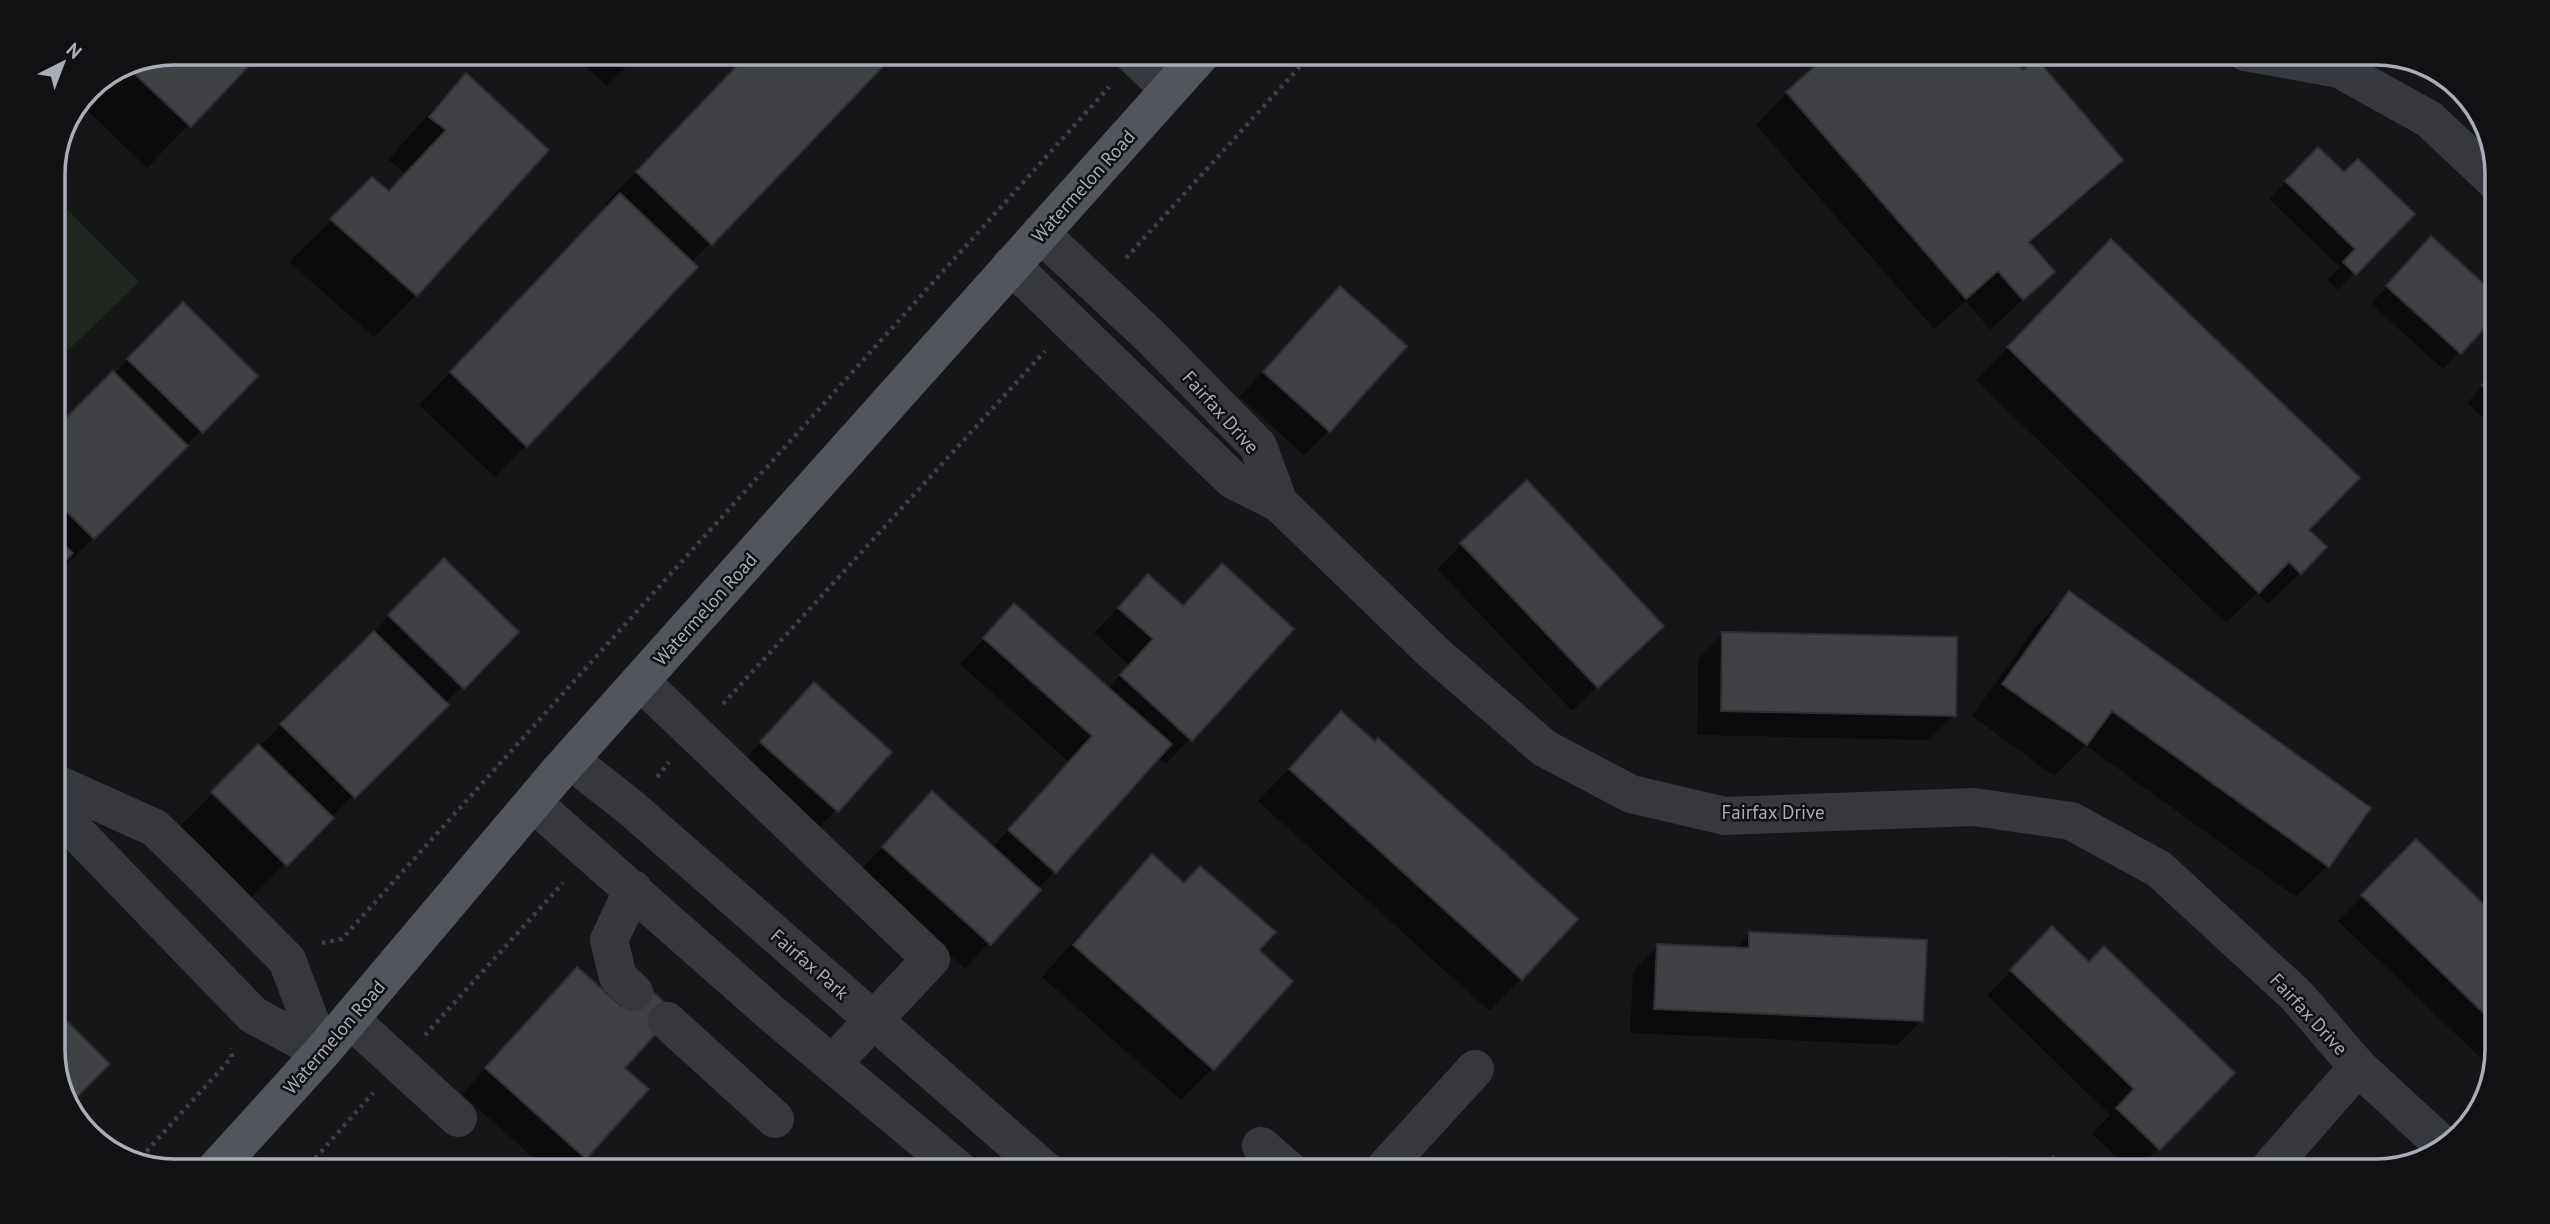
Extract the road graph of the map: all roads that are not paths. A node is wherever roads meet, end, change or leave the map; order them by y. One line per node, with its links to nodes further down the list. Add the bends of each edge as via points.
1 (1143, 65): 4 (street)
2 (1191, 65): 4 (main road, Watermelon Road)
3 (2317, 65): 5 (street, via 2339,69 2429,119)
4 (1169, 89): 6 (main road, Watermelon Road)
5 (2485, 172)
6 (1040, 233): 7 (main road, Watermelon Road); 8 (street, Fairfax Drive, via 1258,446)
7 (1011, 264): 8 (street, via 1233,480); 9 (main road, Watermelon Road)
8 (1279, 503): 21 (street, Fairfax Drive, via 1433,652 1544,748 1631,794 1725,816 1974,807 2071,821 2159,869 2297,996)
9 (640, 681): 10 (main road, Watermelon Road); 16 (street, via 931,959)
10 (570, 760): 12 (main road, Watermelon Road); 16 (street, Fairfax Park)
11 (65, 787): 19 (street, via 155,828 287,960)
12 (533, 803): 14 (street); 17 (main road, Watermelon Road)
13 (65, 820): 19 (street, via 253,1015)
14 (633, 889): 15 (street, via 609,940 618,977); 20 (street)
15 (634, 992)
16 (873, 1018): 20 (street); 29 (street, Fairfax Park)
17 (350, 1019): 19 (main road, Watermelon Road); 23 (street)
18 (667, 1021): 24 (street)
19 (322, 1052): 27 (main road, Watermelon Road)
20 (831, 1064): 28 (street)
21 (2358, 1067): 25 (street, Fairfax Drive); 32 (street)
22 (1475, 1069): 31 (street)
23 (458, 1118)
24 (775, 1119)
25 (2438, 1140)
26 (1261, 1146): 30 (street)
27 (225, 1159)
28 (946, 1159)
29 (1032, 1159)
30 (1276, 1159)
31 (1393, 1159)
32 (2278, 1159)

